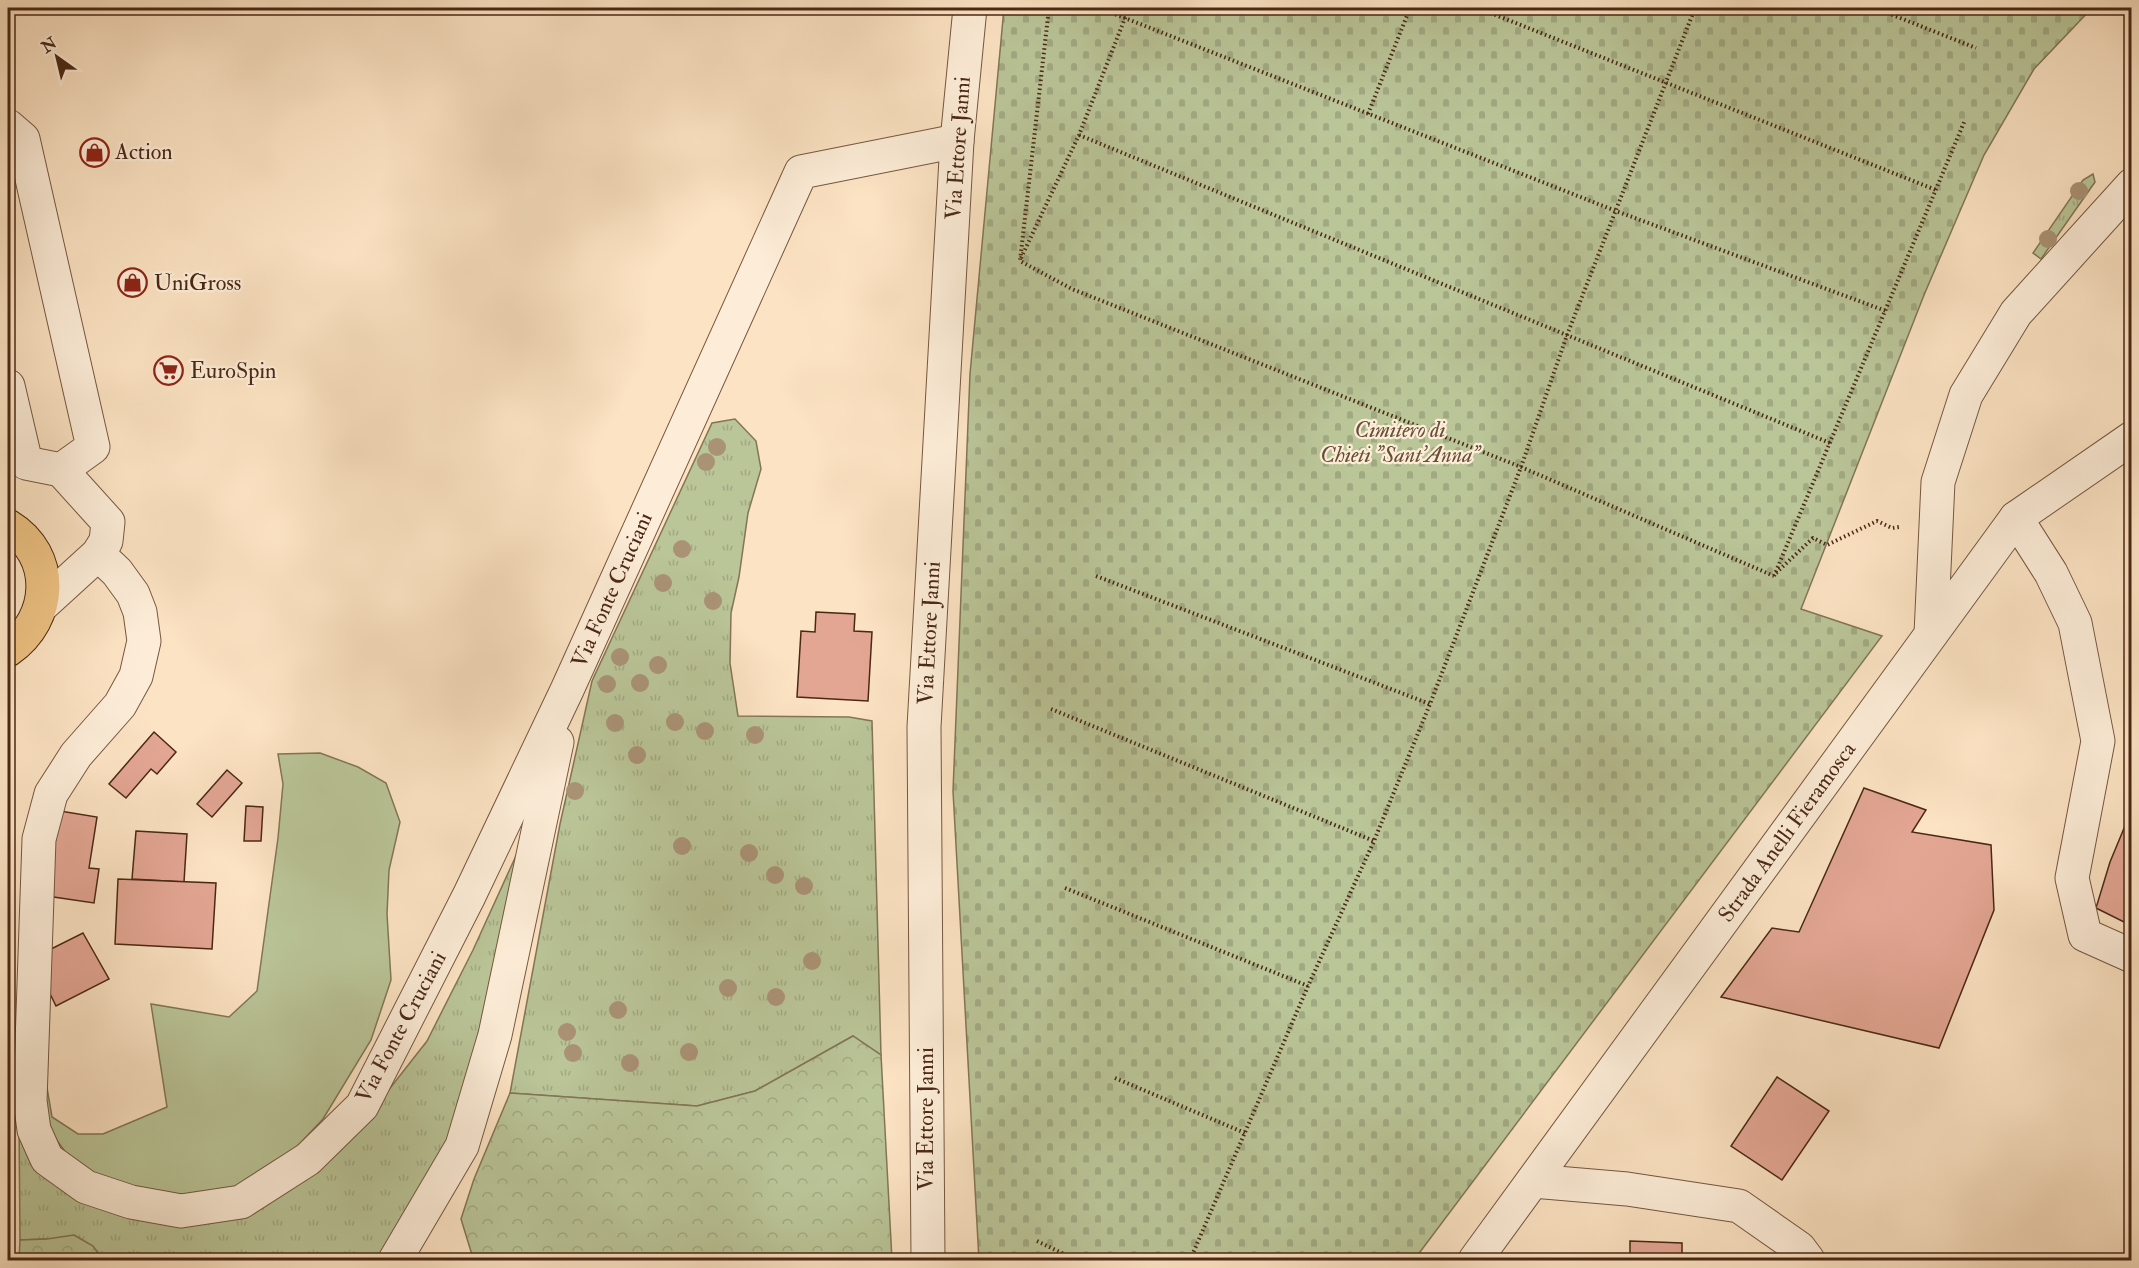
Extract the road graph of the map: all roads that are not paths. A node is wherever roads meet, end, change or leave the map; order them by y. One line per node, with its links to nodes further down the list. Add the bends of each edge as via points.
1 (970, 8): 3 (street, Via Ettore Janni)
2 (8, 126): 7 (street, via 23,140 93,447)
3 (957, 141): 15 (street, Via Fonte Cruciani, via 801,172); 19 (street, Via Ettore Janni, via 924,727)
4 (2132, 184): 13 (street, via 2016,313 1966,395 1938,482)
5 (8, 386): 7 (street, via 26,463)
6 (2132, 438): 8 (street, Strada Anelli Fieramosca)
7 (61, 470): 10 (street, via 108,522 106,541)
8 (2016, 518): 13 (street, Strada Anelli Fieramosca); 16 (street, via 2051,573 2075,622 2098,741 2072,878 2085,935)
9 (8, 526): 11 (main road, via 31,546)
10 (98, 555): 11 (street, via 49,571); 12 (street); 15 (street, Via Fonte Cruciani, via 133,594 144,641 136,676 120,705 76,755 51,794 39,839 30,1101 34,1130 47,1159 86,1187 131,1202 181,1211 241,1202 308,1160 362,1106 469,896)
11 (40, 565): 12 (main road)
12 (41, 606): 14 (main road, via 32,625)
13 (1931, 634): 17 (street, Strada Anelli Fieramosca)
14 (8, 650)
15 (567, 690): 18 (street, via 495,1035 462,1146)
16 (2132, 956)
17 (1533, 1180): 20 (street, Strada Anelli Fieramosca); 21 (street, via 1739,1206 1799,1248)
18 (395, 1260)
19 (928, 1260)
20 (1475, 1260)
21 (1808, 1260)

